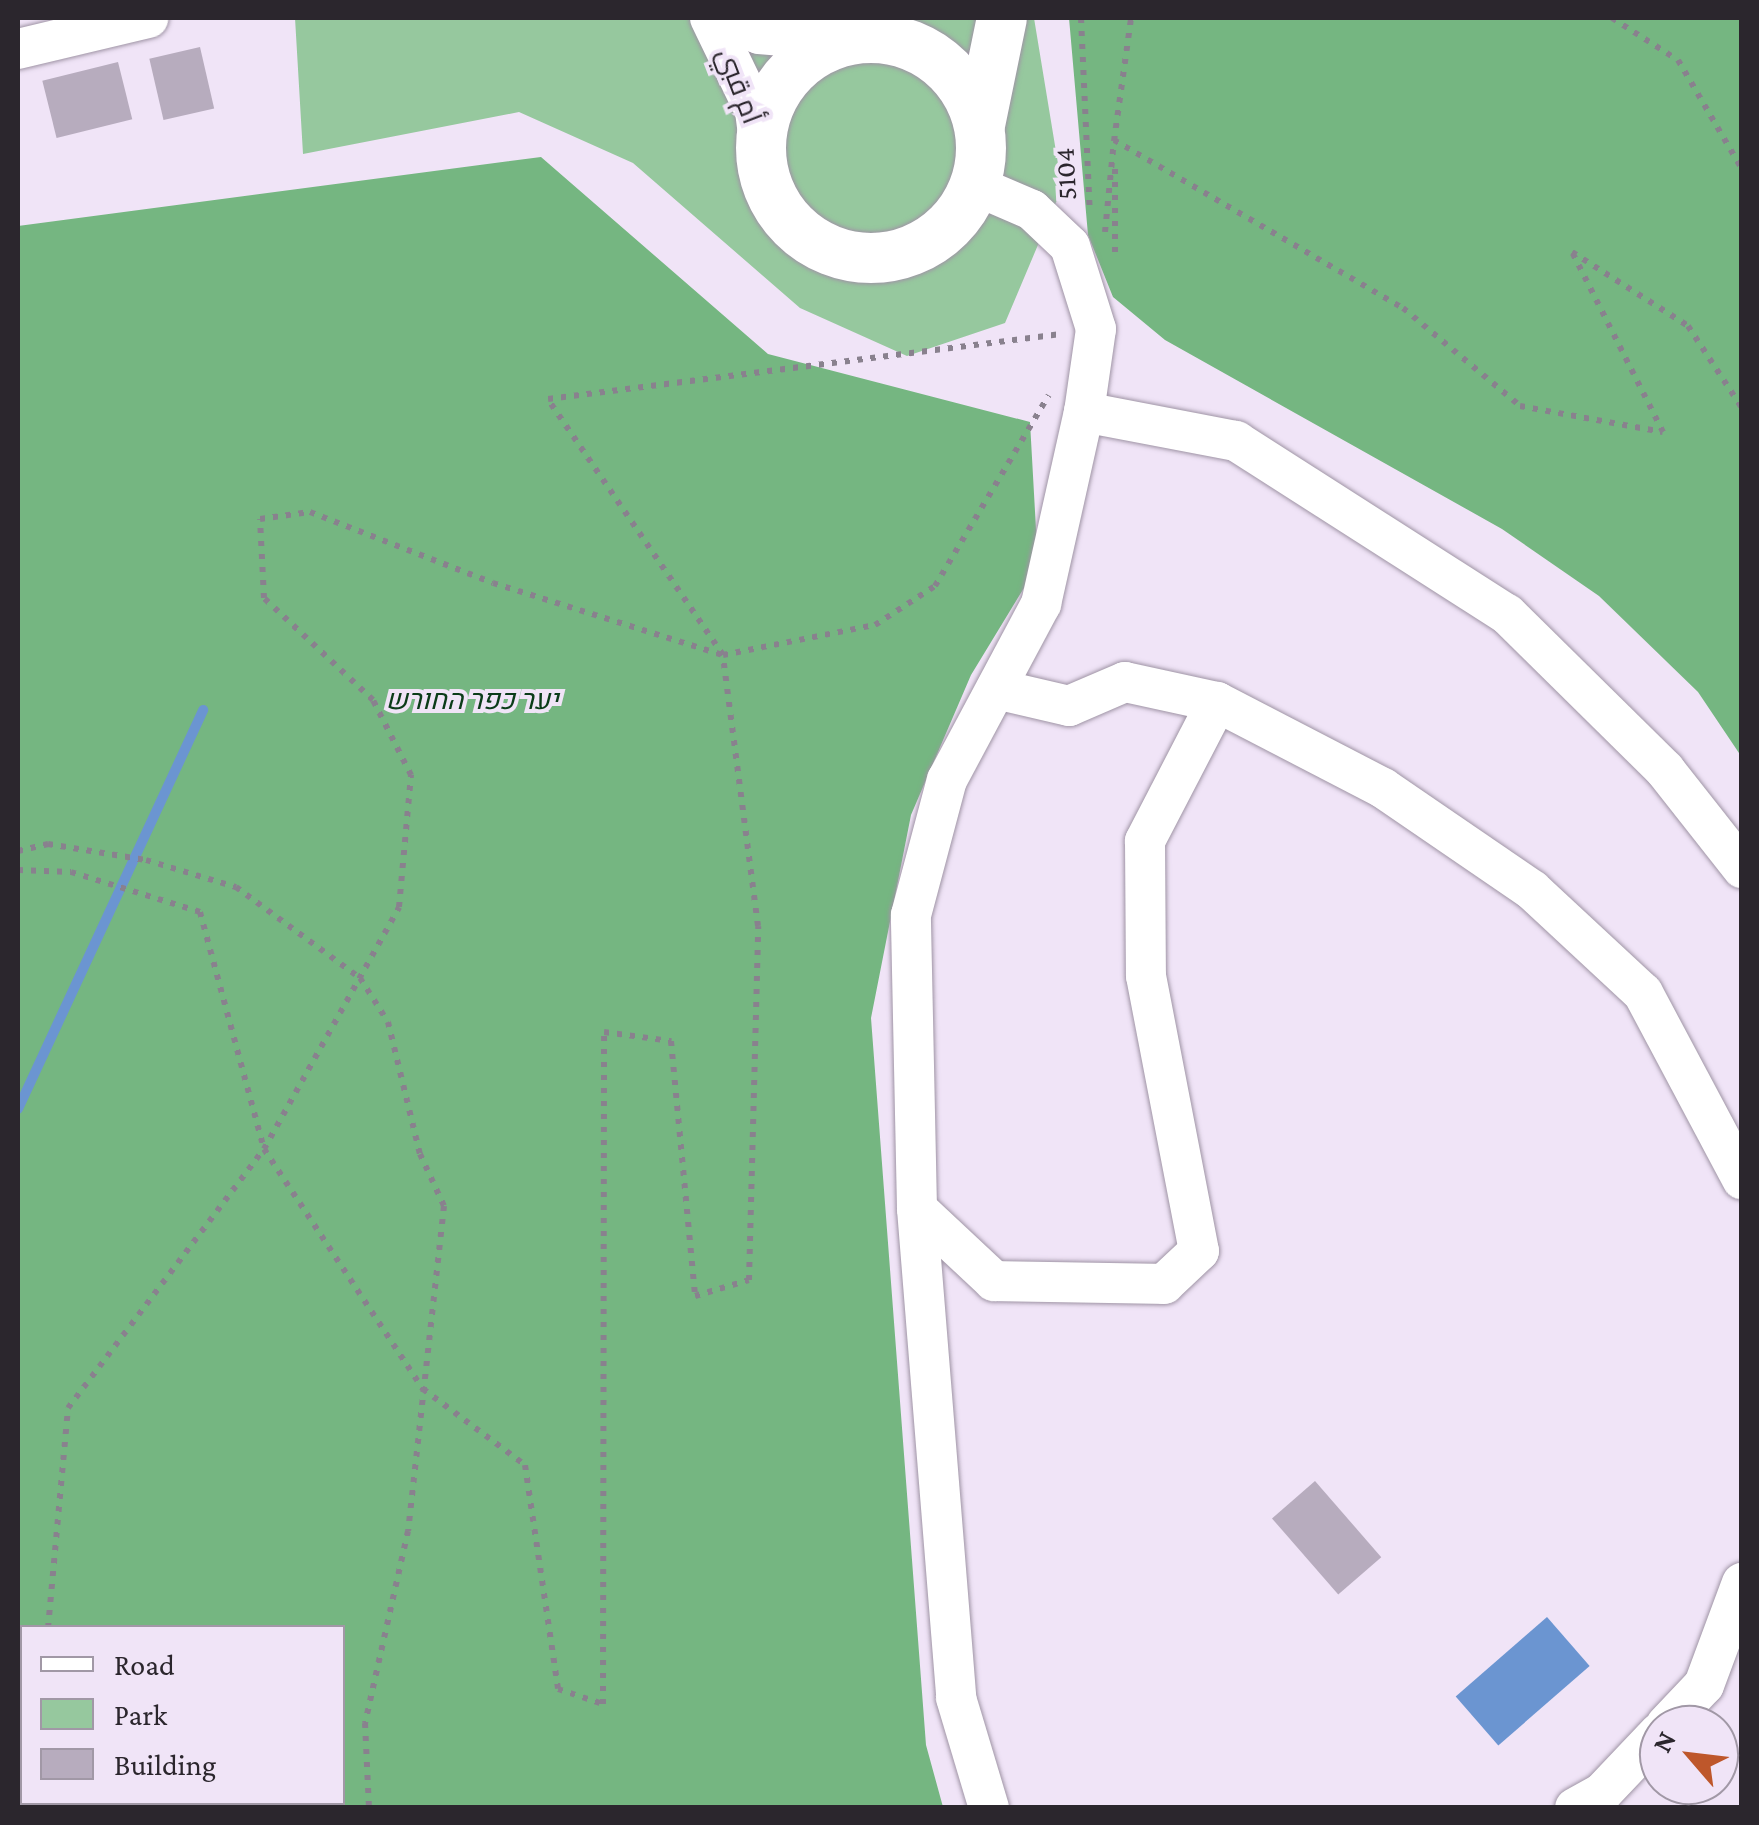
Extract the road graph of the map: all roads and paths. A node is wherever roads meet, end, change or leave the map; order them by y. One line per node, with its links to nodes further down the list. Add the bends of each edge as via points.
1 (148, 18): 10 (street)
2 (710, 18): 13 (street, أم قبي, via 755,111)
3 (718, 18): 9 (street, أم قبي, via 759,34)
4 (946, 18): 9 (street, أم قبي)
5 (1002, 18): 11 (street)
6 (1080, 18): 16 (path, 5104)
7 (1130, 18): 12 (path)
8 (1612, 18): 14 (path, via 1678,60)
9 (862, 40): 11 (street, via 940,60); 13 (street, via 780,84)
10 (18, 48)
11 (980, 125): 15 (street)
12 (1114, 140): 17 (path); 17 (path, via 1120,242); 19 (path, via 1403,308 1520,406 1663,432 1572,252 1688,326)
13 (760, 158): 15 (street, via 780,213 843,256 912,252 945,231)
14 (1742, 169)
15 (974, 185): 17 (street, via 1032,210 1070,246)
16 (1091, 232)
17 (1096, 329): 18 (street); 20 (path, via 548,399)
18 (1068, 401): 20 (path, via 935,586 875,626); 21 (street, via 1041,604); 24 (street, via 1236,441 1507,614 1666,770)
19 (1742, 408)
20 (723, 655): 26 (path, via 493,583 310,512 260,519 264,598 373,700 411,776 400,907); 30 (path, via 758,926 749,1280 695,1296 670,1041 604,1032 603,1704 558,1689 525,1465)
21 (996, 689): 22 (street, via 1069,706 1125,682); 29 (street, via 947,780 911,915)
22 (1217, 702): 28 (street, via 1384,788 1532,890 1644,993); 29 (street, via 1146,842 1146,976 1199,1251 1164,1284 994,1281)
23 (18, 851): 26 (path, via 48,844 146,860 236,887)
24 (1742, 868)
25 (18, 870): 27 (path, via 71,872 200,912)
26 (360, 978): 27 (path); 30 (path, via 388,1022 420,1154 444,1206)
27 (264, 1149): 30 (path); 32 (path, via 68,1408)
28 (1742, 1179)
29 (917, 1209): 36 (street, via 956,1698)
30 (423, 1388): 35 (path, via 408,1532 365,1723)
31 (1742, 1583): 33 (street, via 1704,1685)
32 (48, 1625)
33 (1685, 1705)
34 (1639, 1753): 37 (street, via 1602,1793)
35 (369, 1808)
36 (989, 1808)
37 (1575, 1808)

